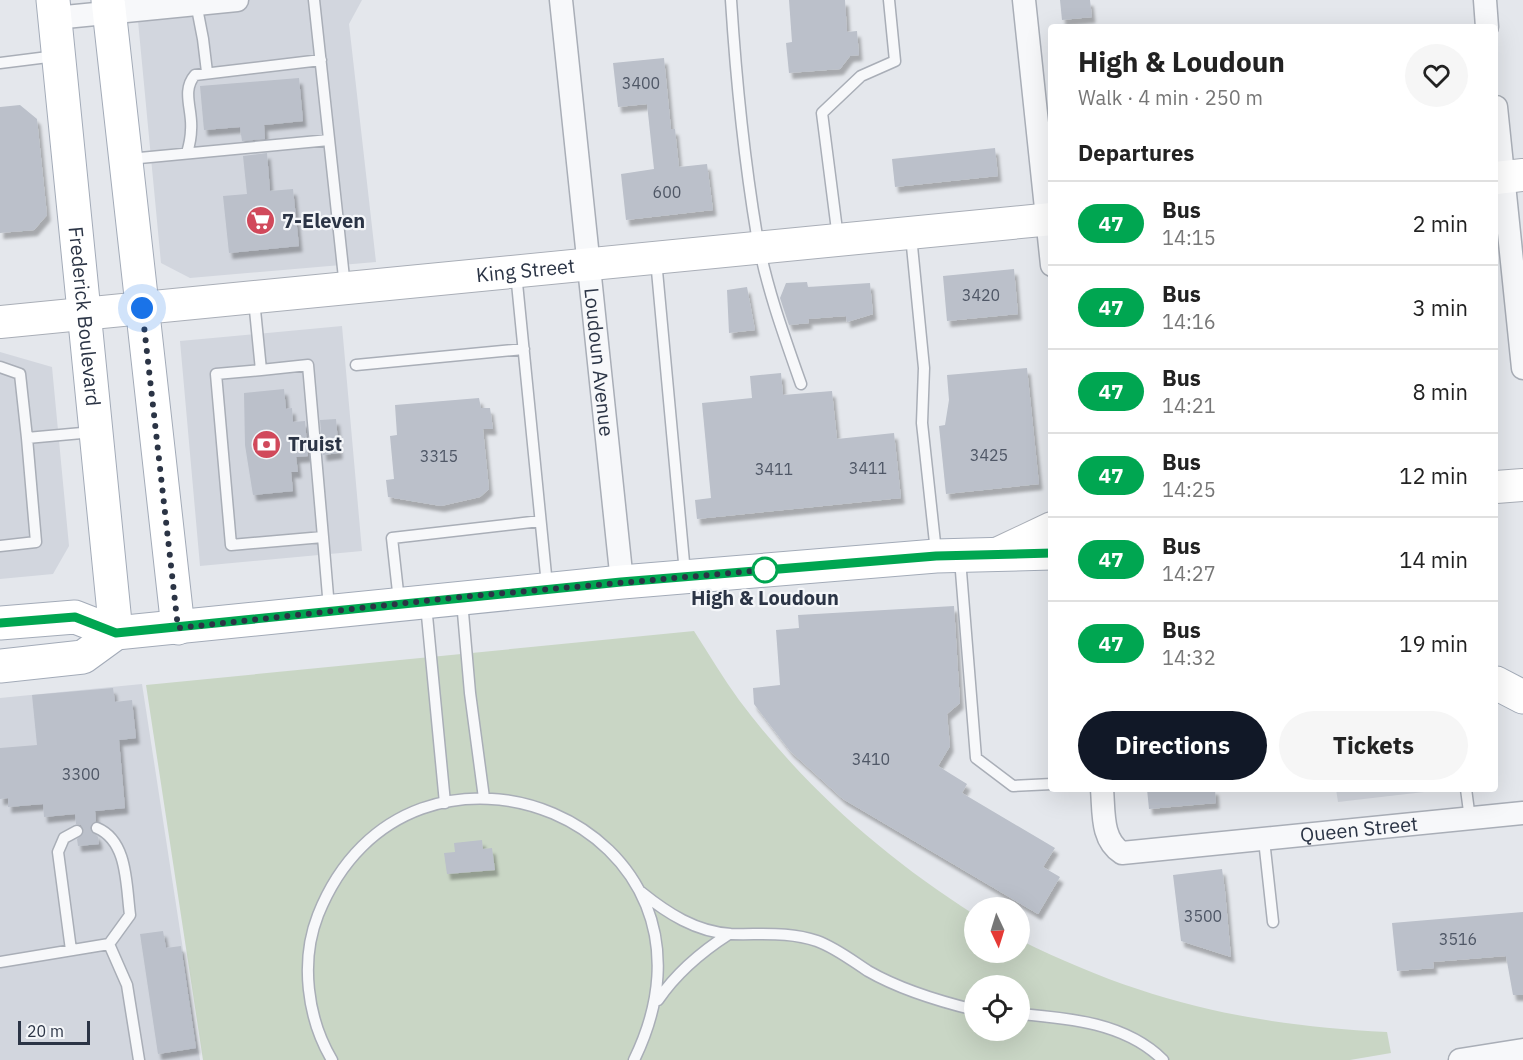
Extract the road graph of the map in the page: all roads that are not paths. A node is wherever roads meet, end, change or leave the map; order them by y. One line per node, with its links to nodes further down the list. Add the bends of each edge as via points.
1 (237, 0): 8 (street)
2 (314, 0): 13 (lane)
3 (561, 0): 27 (street, Loudoun Avenue)
4 (731, 0): 25 (lane, via 736,75)
5 (889, 0): 24 (lane, via 895,61 861,76 822,113)
6 (1024, 0): 21 (street)
7 (1485, 0): 11 (street)
8 (195, 2): 9 (street); 15 (lane)
9 (109, 7): 10 (street); 19 (main road)
10 (54, 9): 12 (main road, Frederick Boulevard)
11 (1487, 24)
12 (58, 56): 14 (lane); 32 (main road, Frederick Boulevard)
13 (321, 60): 15 (lane); 17 (lane)
14 (0, 63)
15 (207, 72): 18 (lane, via 195,75 189,82 192,129)
16 (1498, 120): 20 (street)
17 (329, 140): 18 (lane); 29 (lane)
18 (188, 153): 19 (lane)
19 (126, 159): 31 (main road)
20 (1507, 177): 37 (street)
21 (1048, 210)
22 (1048, 219): 23 (street, King Street)
23 (910, 232): 24 (street, King Street); 50 (lane, via 924,368 922,423)
24 (838, 239): 25 (street, King Street)
25 (760, 246): 26 (street, King Street); 39 (lane)
26 (656, 256): 27 (street, King Street); 51 (lane)
27 (589, 262): 28 (street, King Street); 52 (street, Loudoun Avenue)
28 (516, 269): 29 (street, King Street); 34 (lane)
29 (345, 287): 30 (street, King Street)
30 (254, 296): 31 (street, King Street); 38 (lane)
31 (142, 308): 32 (street, King Street); 58 (main road)
32 (84, 314): 33 (street, King Street); 40 (main road, Frederick Boulevard)
33 (0, 322)
34 (524, 349): 35 (lane); 44 (lane)
35 (356, 365)
36 (0, 367): 41 (lane, via 20,375)
37 (1523, 368)
38 (261, 370): 46 (lane, via 308,365); 46 (lane, via 216,374 231,545)
39 (801, 384)
40 (96, 431): 41 (lane); 59 (main road, Frederick Boulevard)
41 (27, 438): 47 (lane, via 36,542)
42 (1523, 485): 43 (street)
43 (1498, 487)
44 (540, 521): 53 (lane); 55 (lane, via 392,538)
45 (1048, 530): 48 (street)
46 (323, 537): 56 (lane)
47 (0, 546)
48 (999, 553): 49 (main road); 50 (main road)
49 (1048, 553)
50 (948, 555): 51 (main road); 63 (lane, via 976,758 1013,786)
51 (685, 576): 52 (main road)
52 (621, 582): 53 (main road)
53 (548, 589): 54 (main road)
54 (461, 597): 55 (main road); 66 (lane)
55 (413, 603): 56 (main road); 67 (lane)
56 (330, 612): 58 (main road)
57 (0, 623): 59 (main road, via 75,617)
58 (178, 628): 59 (main road)
59 (116, 633): 60 (main road, via 83,657)
60 (0, 666)
61 (1498, 684): 62 (main road)
62 (1523, 698)
63 (1048, 784)
64 (1102, 792): 72 (street, Queen Street, via 1107,837 1112,847 1122,853)
65 (1466, 792): 69 (lane)
66 (484, 798): 67 (lane); 73 (lane, via 514,800 567,818 615,856)
67 (445, 803): 84 (lane, via 390,825 365,844 327,894 315,923 308,985 312,1011)
68 (1523, 813): 69 (street, Queen Street)
69 (1470, 819): 72 (street, Queen Street)
70 (97, 828): 76 (lane, via 117,843 130,915)
71 (76, 831): 77 (lane, via 64,838 58,858)
72 (1264, 840): 74 (lane)
73 (641, 892): 75 (lane, via 666,911 696,926); 79 (lane, via 657,949)
74 (1273, 922)
75 (729, 934): 79 (lane, via 680,971); 80 (lane, via 793,935 816,941 898,986)
76 (109, 944): 77 (lane); 83 (lane, via 127,985)
77 (71, 950): 78 (lane)
78 (0, 962)
79 (656, 1003): 85 (lane)
80 (964, 1008)
81 (1030, 1015): 86 (lane, via 1064,1017 1103,1027 1133,1038)
82 (1523, 1050): 87 (street)
83 (139, 1060)
84 (332, 1060)
85 (634, 1060)
86 (1163, 1060)
87 (1460, 1060)

